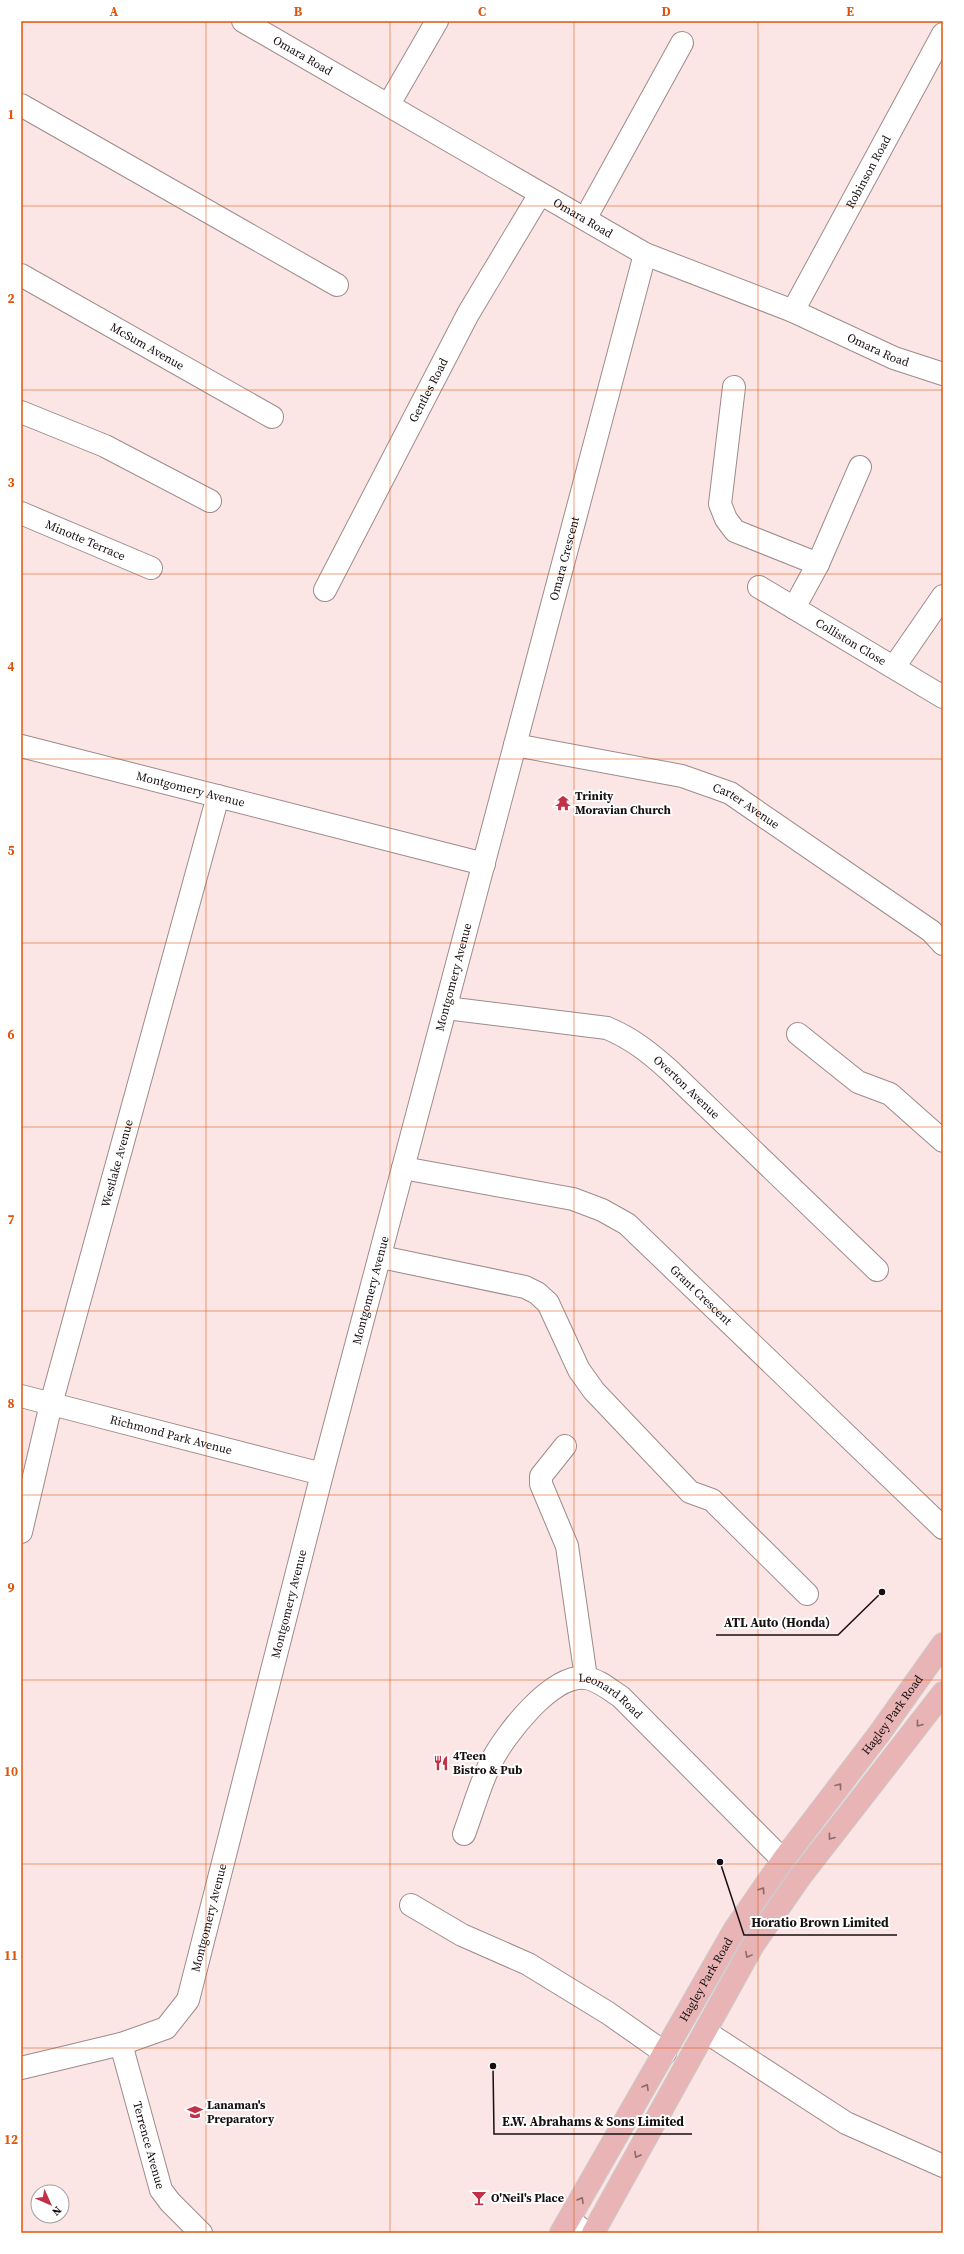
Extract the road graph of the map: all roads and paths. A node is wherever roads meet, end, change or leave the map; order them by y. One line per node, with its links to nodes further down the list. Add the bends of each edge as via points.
1 (243, 21): 5 (street, Omara Road)
2 (436, 21): 5 (street)
3 (943, 34): 12 (street, Robinson Road)
4 (682, 43): 8 (street)
5 (389, 104): 7 (street, Omara Road)
6 (21, 105): 11 (street)
7 (540, 194): 8 (street, Omara Road); 23 (street, Gentles Road, via 468,314)
8 (585, 219): 9 (street, Omara Road)
9 (645, 254): 12 (street, Omara Road); 28 (street, Omara Crescent)
10 (21, 275): 16 (street, McSum Avenue)
11 (336, 285)
12 (793, 311): 13 (street, Omara Road, via 894,358)
13 (943, 374)
14 (734, 387): 20 (street, via 720,504 726,519 735,531)
15 (21, 412): 18 (street, via 105,446)
16 (272, 418)
17 (860, 467): 20 (street)
18 (210, 501)
19 (21, 513): 21 (street, Minotte Terrace)
20 (818, 564): 25 (street)
21 (151, 568)
22 (759, 587): 25 (street, Colliston Close)
23 (325, 590)
24 (943, 596): 26 (street)
25 (794, 608): 26 (street, Colliston Close)
26 (894, 667): 27 (street, Colliston Close)
27 (943, 697)
28 (515, 745): 31 (street, Omara Crescent); 32 (street, Carter Avenue, via 682,776 730,793 930,931)
29 (21, 746): 30 (street, Montgomery Avenue)
30 (218, 796): 31 (street, Montgomery Avenue); 40 (street, Westlake Avenue)
31 (484, 864): 33 (street, Montgomery Avenue)
32 (943, 944)
33 (446, 1008): 36 (street, Montgomery Avenue); 38 (street, Overton Avenue, via 606,1028 626,1036 669,1070)
34 (798, 1034): 35 (street, via 858,1082 890,1094)
35 (943, 1141)
36 (403, 1168): 37 (street, Montgomery Avenue); 43 (street, Grant Crescent, via 573,1199 602,1210 627,1224)
37 (380, 1257): 42 (street, Montgomery Avenue); 45 (street, via 525,1288 537,1293 548,1303 579,1370 594,1391 690,1492 712,1500)
38 (877, 1270)
39 (21, 1396): 40 (street, Richmond Park Avenue)
40 (51, 1404): 42 (street, Richmond Park Avenue); 44 (street, Westlake Avenue)
41 (564, 1446): 47 (street, via 541,1476 541,1484 567,1546)
42 (322, 1474): 53 (street, Montgomery Avenue, via 188,2000 166,2028)
43 (943, 1528)
44 (21, 1532)
45 (807, 1594)
46 (943, 1644): 50 (main road, Hagley Park Road, one-way to 46, via 879,1734)
47 (586, 1678): 49 (street, Leonard Road, via 573,1679 548,1692 510,1735 491,1761); 50 (street, Leonard Road, via 600,1683 621,1697)
48 (943, 1693): 52 (main road, Hagley Park Road, one-way to 52, via 800,1877 753,1945)
49 (464, 1834)
50 (783, 1860): 54 (main road, Hagley Park Road, one-way to 50, via 736,1929)
51 (411, 1904): 54 (street, via 462,1935 528,1964 608,2013)
52 (706, 2032): 56 (street, via 846,2123); 59 (main road, Hagley Park Road, one-way to 59)
53 (121, 2044): 55 (street, Montgomery Avenue); 58 (street, Terrence Avenue, via 161,2190)
54 (665, 2053): 57 (main road, Hagley Park Road, one-way to 54)
55 (21, 2068)
56 (943, 2166)
57 (572, 2229)
58 (201, 2233)
59 (593, 2233)

